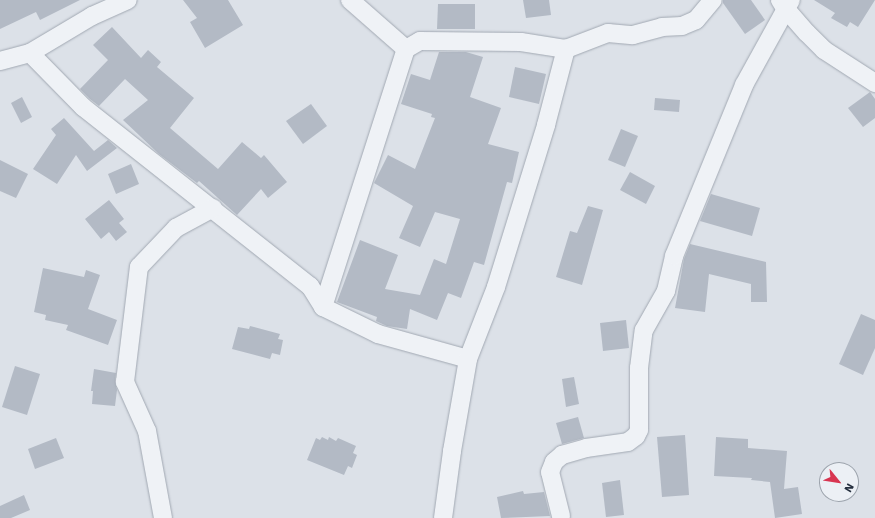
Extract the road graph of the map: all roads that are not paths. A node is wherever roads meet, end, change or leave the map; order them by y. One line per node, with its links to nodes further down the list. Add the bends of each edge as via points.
1 (128, 0): 7 (street, via 92,16)
2 (350, 0): 5 (street)
3 (713, 0): 6 (street, via 696,20 682,26 662,27 633,35 608,33)
4 (786, 3): 9 (street, via 824,50); 13 (street, via 744,85 724,131 674,256 666,291 644,330 639,368 639,430 628,442 586,448 562,456 554,462 550,472)
5 (406, 49): 6 (street, via 420,41 521,42); 11 (street)
6 (566, 49): 12 (street, via 546,125 496,287)
7 (30, 53): 8 (street); 10 (street, via 83,107)
8 (0, 60)
9 (875, 83)
10 (213, 208): 11 (street, via 310,286); 14 (street, via 176,228 139,267 125,382 147,431)
11 (323, 307): 12 (street, via 378,334)
12 (468, 359): 15 (street)
13 (561, 516)
14 (163, 518)
15 (443, 518)

